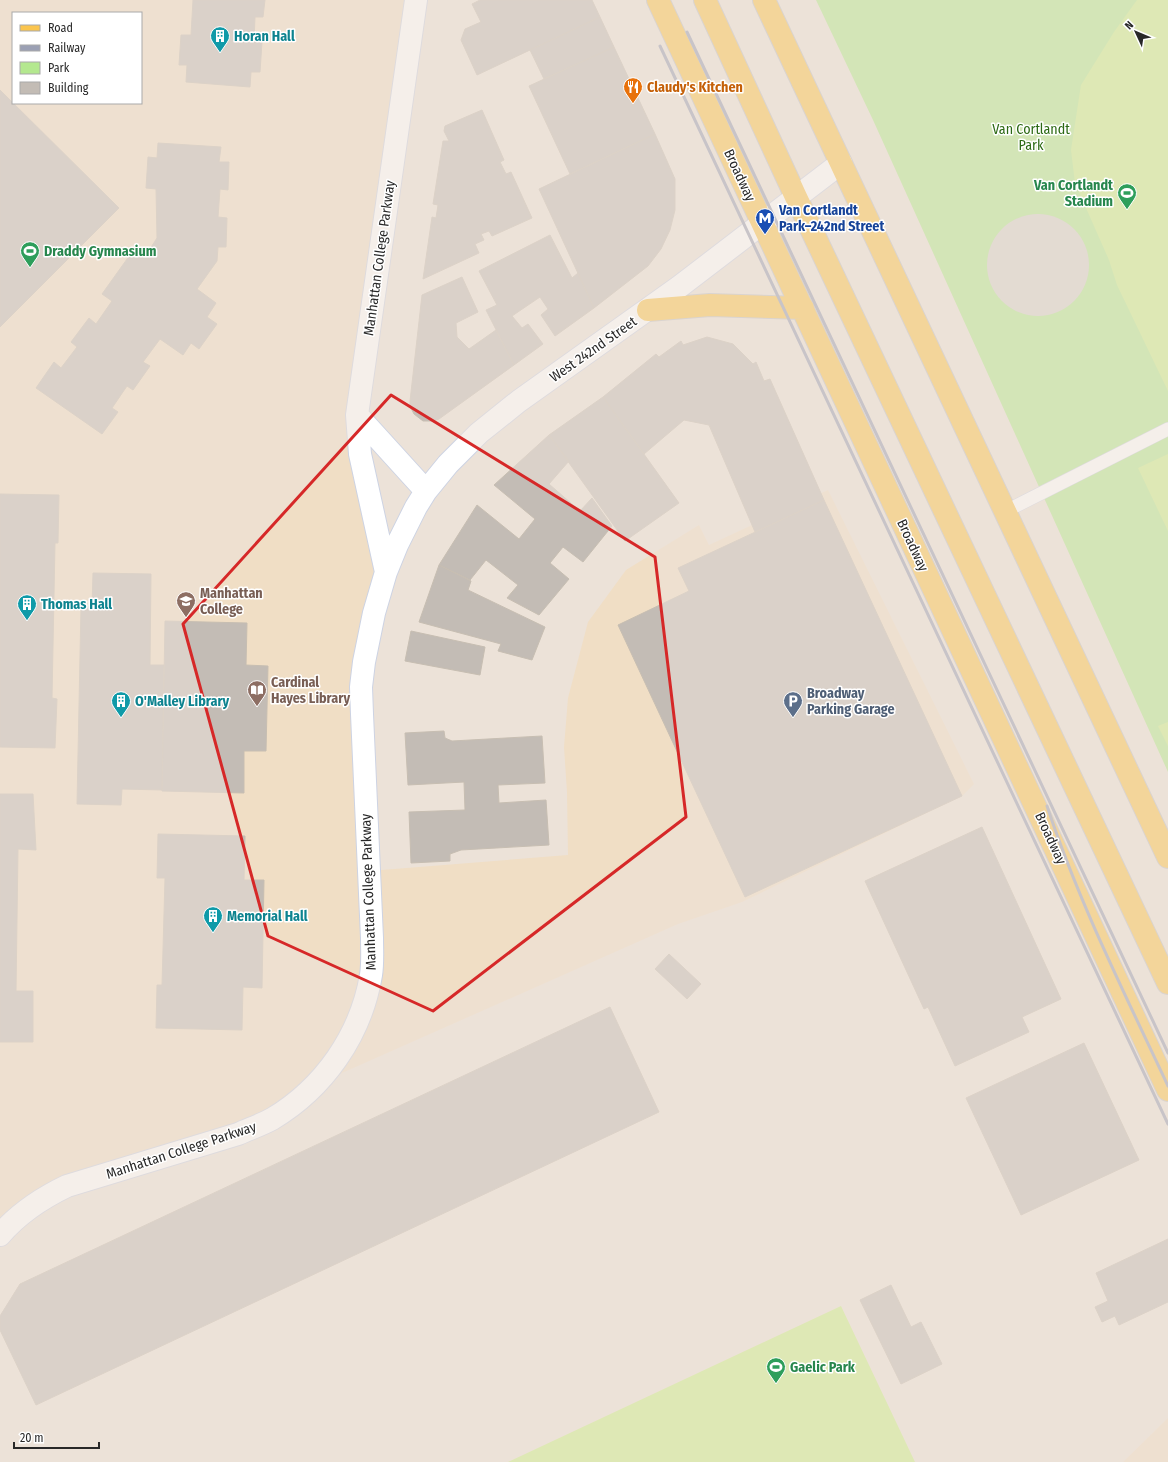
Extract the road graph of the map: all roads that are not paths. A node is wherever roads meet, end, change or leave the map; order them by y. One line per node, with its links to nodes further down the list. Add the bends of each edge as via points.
1 (416, 0): 10 (street, Manhattan College Parkway)
2 (658, 0): 7 (main road, Broadway)
3 (705, 0): 6 (main road)
4 (764, 0): 5 (main road)
5 (841, 163): 6 (street, West 242nd Street); 13 (main road)
6 (796, 197): 7 (street, West 242nd Street); 16 (main road)
7 (762, 223): 8 (main road, Broadway); 9 (street, West 242nd Street)
8 (803, 308): 9 (main road, via 710,305); 17 (main road, Broadway)
9 (648, 310): 12 (street, West 242nd Street, via 479,433)
10 (357, 415): 12 (street); 14 (street, Manhattan College Parkway, via 360,454)
11 (1168, 429): 13 (lane)
12 (426, 491): 14 (street, West 242nd Street, via 406,525)
13 (1006, 511): 15 (main road)
14 (386, 572): 18 (street, Manhattan College Parkway, via 368,638 362,687 372,938 371,973 365,1003 352,1034 327,1073 296,1103 271,1119 238,1134 67,1186 29,1208)
15 (1168, 857)
16 (1168, 983)
17 (1168, 1090)
18 (0, 1235)

